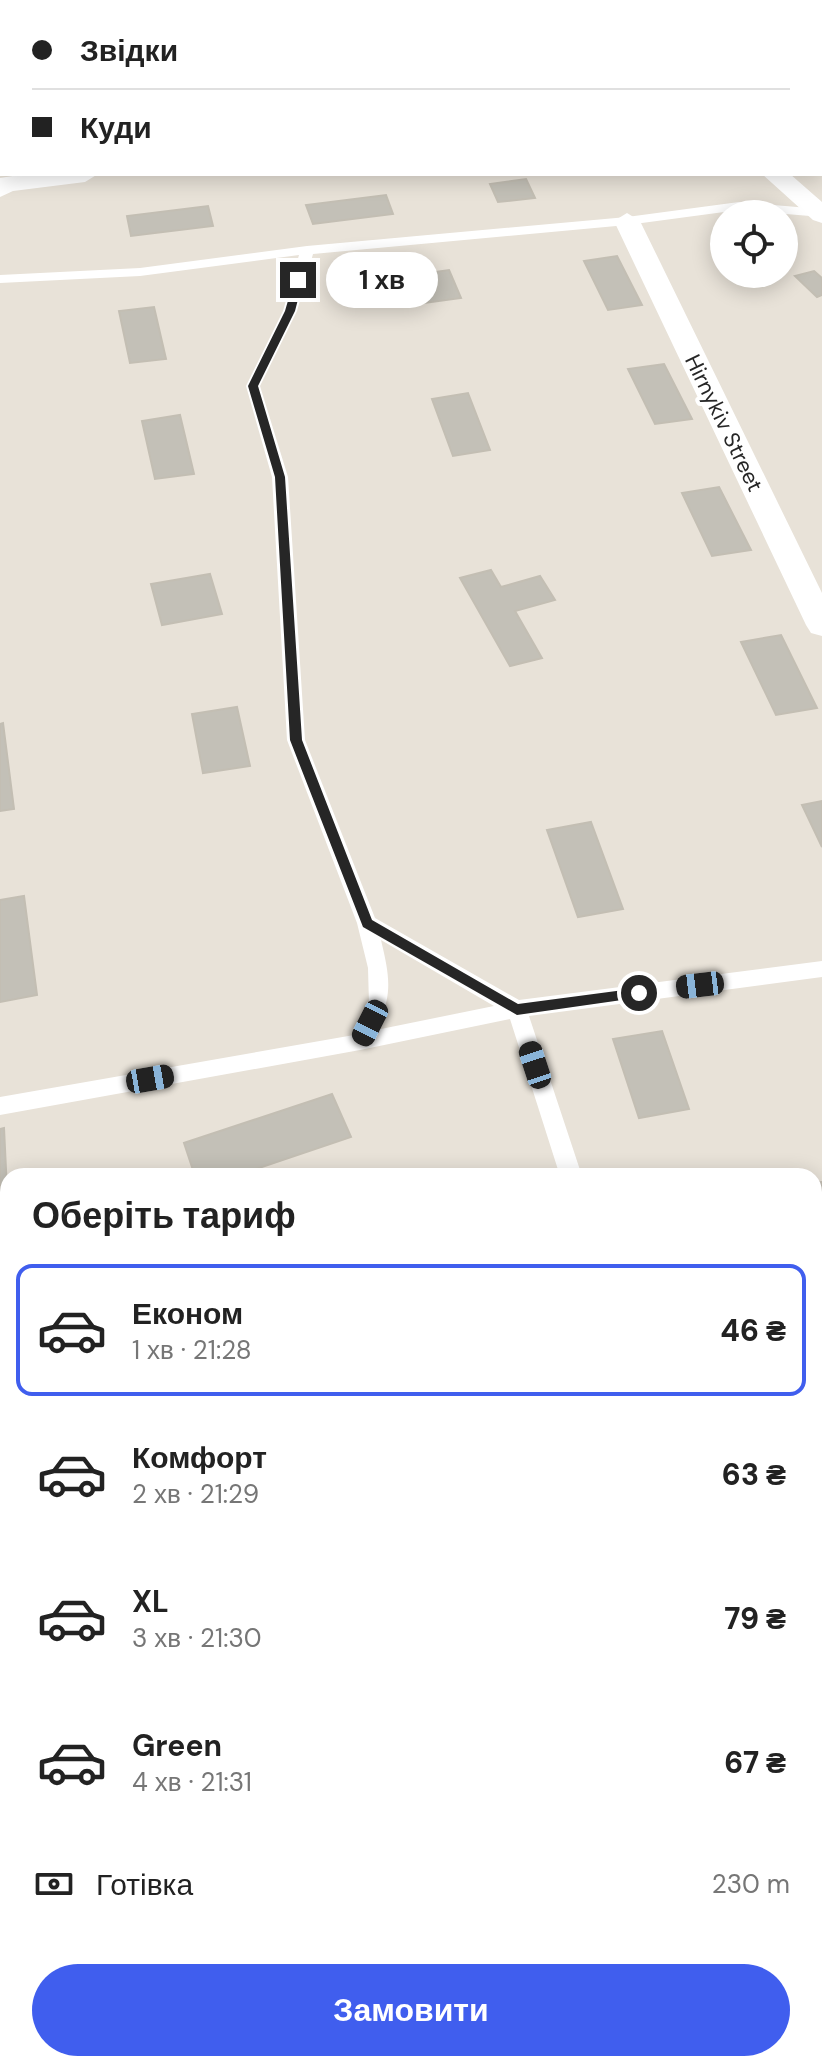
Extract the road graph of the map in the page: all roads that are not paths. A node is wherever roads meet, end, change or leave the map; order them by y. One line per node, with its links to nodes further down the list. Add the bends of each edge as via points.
1 (69, 176): 3 (street)
2 (777, 176): 4 (street)
3 (0, 189)
4 (821, 214): 5 (lane, via 739,206)
5 (627, 221): 6 (lane); 8 (street, Hirnykiv Street)
6 (307, 250): 7 (lane, via 140,272); 9 (lane, via 290,311 253,386 280,477 296,740)
7 (0, 279)
8 (822, 625)
9 (367, 923): 11 (lane); 12 (lane, via 378,968 379,1004)
10 (822, 969): 11 (lane)
11 (517, 1009): 12 (lane); 14 (lane)
12 (360, 1042): 13 (lane)
13 (0, 1106)
14 (568, 1168)

